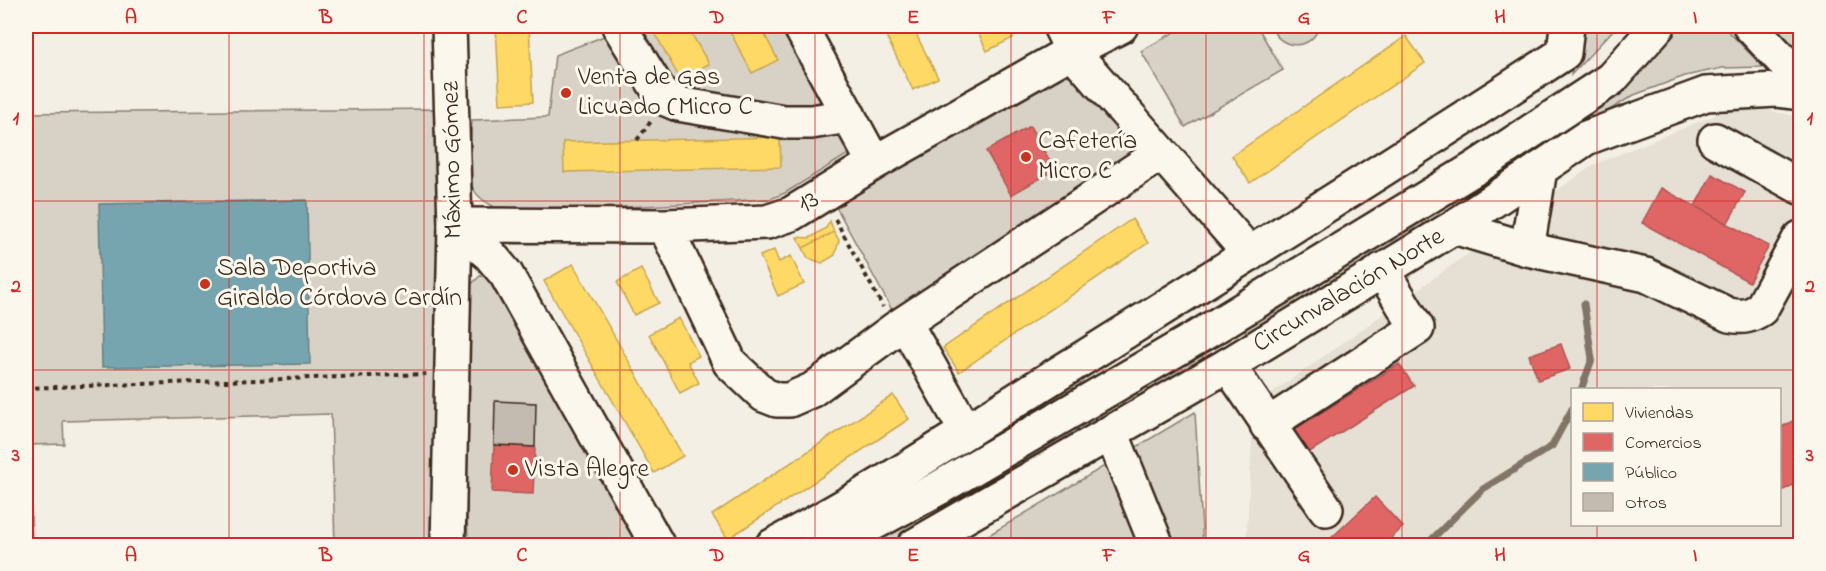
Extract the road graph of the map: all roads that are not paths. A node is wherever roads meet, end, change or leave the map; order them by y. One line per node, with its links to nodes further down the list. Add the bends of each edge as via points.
1 (449, 26): 18 (main road, Máximo Gómez)
2 (618, 26): 11 (main road, via 659,91 678,104 784,122)
3 (800, 26): 11 (main road)
4 (1121, 26): 8 (main road, 13)
5 (1567, 26): 23 (main road, via 1564,53)
6 (1658, 26): 17 (main road, Circunvalación Norte, via 1611,79)
7 (1750, 26): 9 (main road)
8 (1066, 38): 13 (main road); 14 (main road, 13)
9 (1800, 75)
10 (1800, 93): 15 (main road, Circunvalación Norte, via 1776,90 1706,94 1586,138)
11 (849, 116): 14 (main road)
12 (1715, 140): 16 (main road)
13 (1161, 153): 23 (main road); 25 (main road)
14 (874, 163): 19 (main road, 13, via 791,214 767,222)
15 (1540, 169): 20 (main road, Circunvalación Norte); 22 (main road)
16 (1800, 187)
17 (1432, 195): 20 (main road); 26 (main road, Circunvalación Norte)
18 (455, 225): 19 (main road, 13); 32 (main road, Máximo Gómez); 33 (main road, via 506,274)
19 (666, 226): 25 (main road, via 730,363 764,395 789,400 812,390)
20 (1454, 227): 22 (main road); 24 (main road, Circunvalación Norte)
21 (1800, 238): 22 (main road, via 1761,309 1740,317 1646,275)
22 (1527, 249)
23 (1250, 254): 29 (main road)
24 (1382, 270): 27 (main road, Circunvalación Norte); 28 (main road, via 1417,328)
25 (900, 326): 29 (main road)
26 (1206, 332): 27 (main road); 35 (main road, Circunvalación Norte, via 939,488)
27 (1228, 365): 28 (main road); 30 (main road, Circunvalación Norte)
28 (1267, 425): 31 (main road)
29 (966, 431): 34 (main road)
30 (1111, 432): 36 (main road, Circunvalación Norte); 37 (main road)
31 (1326, 509)
32 (448, 546)
33 (658, 546)
34 (772, 546)
35 (831, 546)
36 (914, 546)
37 (1157, 546)

